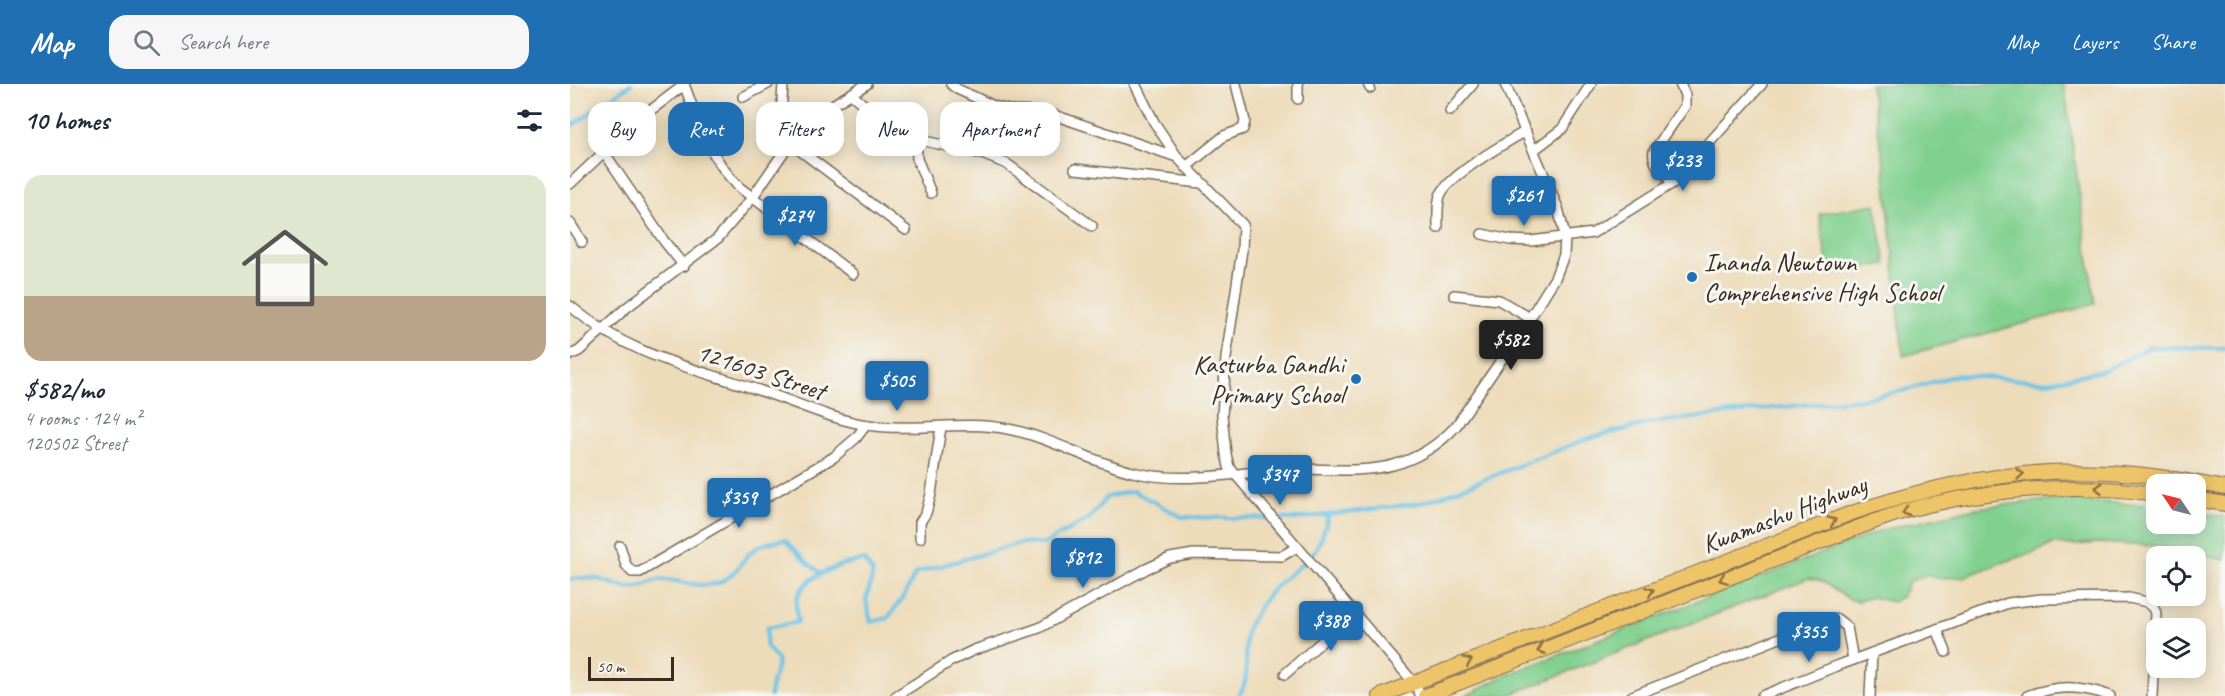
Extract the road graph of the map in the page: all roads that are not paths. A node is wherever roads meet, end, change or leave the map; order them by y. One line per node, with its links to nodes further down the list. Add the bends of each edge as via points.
1 (684, 84): 21 (street); 39 (street, via 724,172)
2 (768, 84): 15 (street)
3 (783, 84): 17 (street)
4 (867, 84): 14 (street)
5 (951, 84): 20 (street)
6 (1135, 84): 32 (street)
7 (1236, 84): 33 (street, via 1245,121 1243,129 1224,136)
8 (1298, 84): 16 (street)
9 (1473, 84): 22 (street)
10 (1505, 84): 24 (street, 121603 Street)
11 (1591, 84): 25 (street, via 1562,129)
12 (1680, 84): 36 (street, via 1685,106 1653,156)
13 (1762, 84): 36 (street)
14 (851, 94): 18 (street); 19 (street)
15 (743, 97)
16 (1298, 99)
17 (782, 102)
18 (840, 102)
19 (861, 102)
20 (985, 102)
21 (656, 105)
22 (1450, 111)
23 (1060, 117): 32 (street)
24 (1526, 131): 25 (street, 121603 Street); 42 (street, via 1445,187 1440,196)
25 (1534, 150): 45 (street, 121603 Street, via 1558,208)
26 (600, 156): 37 (street)
27 (607, 156): 47 (street)
28 (781, 156): 39 (street)
29 (807, 156): 43 (street)
30 (917, 156): 38 (street)
31 (987, 156): 41 (street, via 1008,164)
32 (1178, 158): 33 (street)
33 (1186, 167): 35 (street)
34 (1075, 170): 35 (street)
35 (1201, 183): 56 (street, via 1243,225 1222,415 1227,462)
36 (1673, 183): 45 (street, via 1593,232)
37 (570, 184)
38 (931, 193)
39 (752, 198): 47 (street, via 718,238); 48 (street)
40 (570, 223): 46 (street)
41 (1092, 226)
42 (1438, 228)
43 (906, 230)
44 (1482, 234): 45 (street, via 1519,241)
45 (1564, 236): 51 (street, 121603 Street, via 1560,266)
46 (582, 242)
47 (684, 266): 52 (street)
48 (853, 274)
49 (1454, 295): 51 (street, via 1499,300)
50 (570, 306): 52 (street, 121603 Street)
51 (1530, 318): 56 (street, 121603 Street, via 1456,426 1428,450 1374,468)
52 (602, 329): 53 (street); 54 (street, 121603 Street, via 640,351 676,365)
53 (573, 351)
54 (866, 425): 55 (street, 121603 Street); 62 (street, via 846,448 826,462 640,572 632,572 626,565)
55 (941, 426): 56 (street, 121603 Street, via 1008,429 1147,475 1183,478); 61 (street)
56 (1233, 474): 63 (street)
57 (2225, 488): 71 (main road, Kwamashu Highway, one-way to 57, via 1849,514 1918,492 1968,480 2050,471 2134,474)
58 (2146, 493): 74 (main road, Kwamashu Highway, one-way to 74, via 2088,487 2044,488 1927,506 1815,544)
59 (2206, 501): 60 (main road)
60 (2225, 504)
61 (920, 538)
62 (620, 546)
63 (1299, 550): 64 (street); 72 (street, via 1282,556 1194,554 1170,558 1039,628 951,661)
64 (1347, 606): 69 (street, via 1327,637); 71 (street)
65 (1936, 629): 66 (street); 67 (street); 81 (street, via 2022,601 2143,600 2154,608 2157,618)
66 (1946, 652)
67 (1872, 653): 68 (street); 78 (street)
68 (1853, 660): 70 (street); 75 (street, via 1847,627 1837,619 1828,619)
69 (1285, 674)
70 (1793, 684): 76 (street); 77 (street)
71 (1417, 690): 73 (main road, Kwamashu Highway)
72 (896, 696)
73 (1380, 696)
74 (1425, 696)
75 (1632, 696)
76 (1762, 696)
77 (1792, 696)
78 (1870, 696)
79 (2027, 696): 80 (street, via 2060,687)
80 (2110, 696)
81 (2152, 696)

